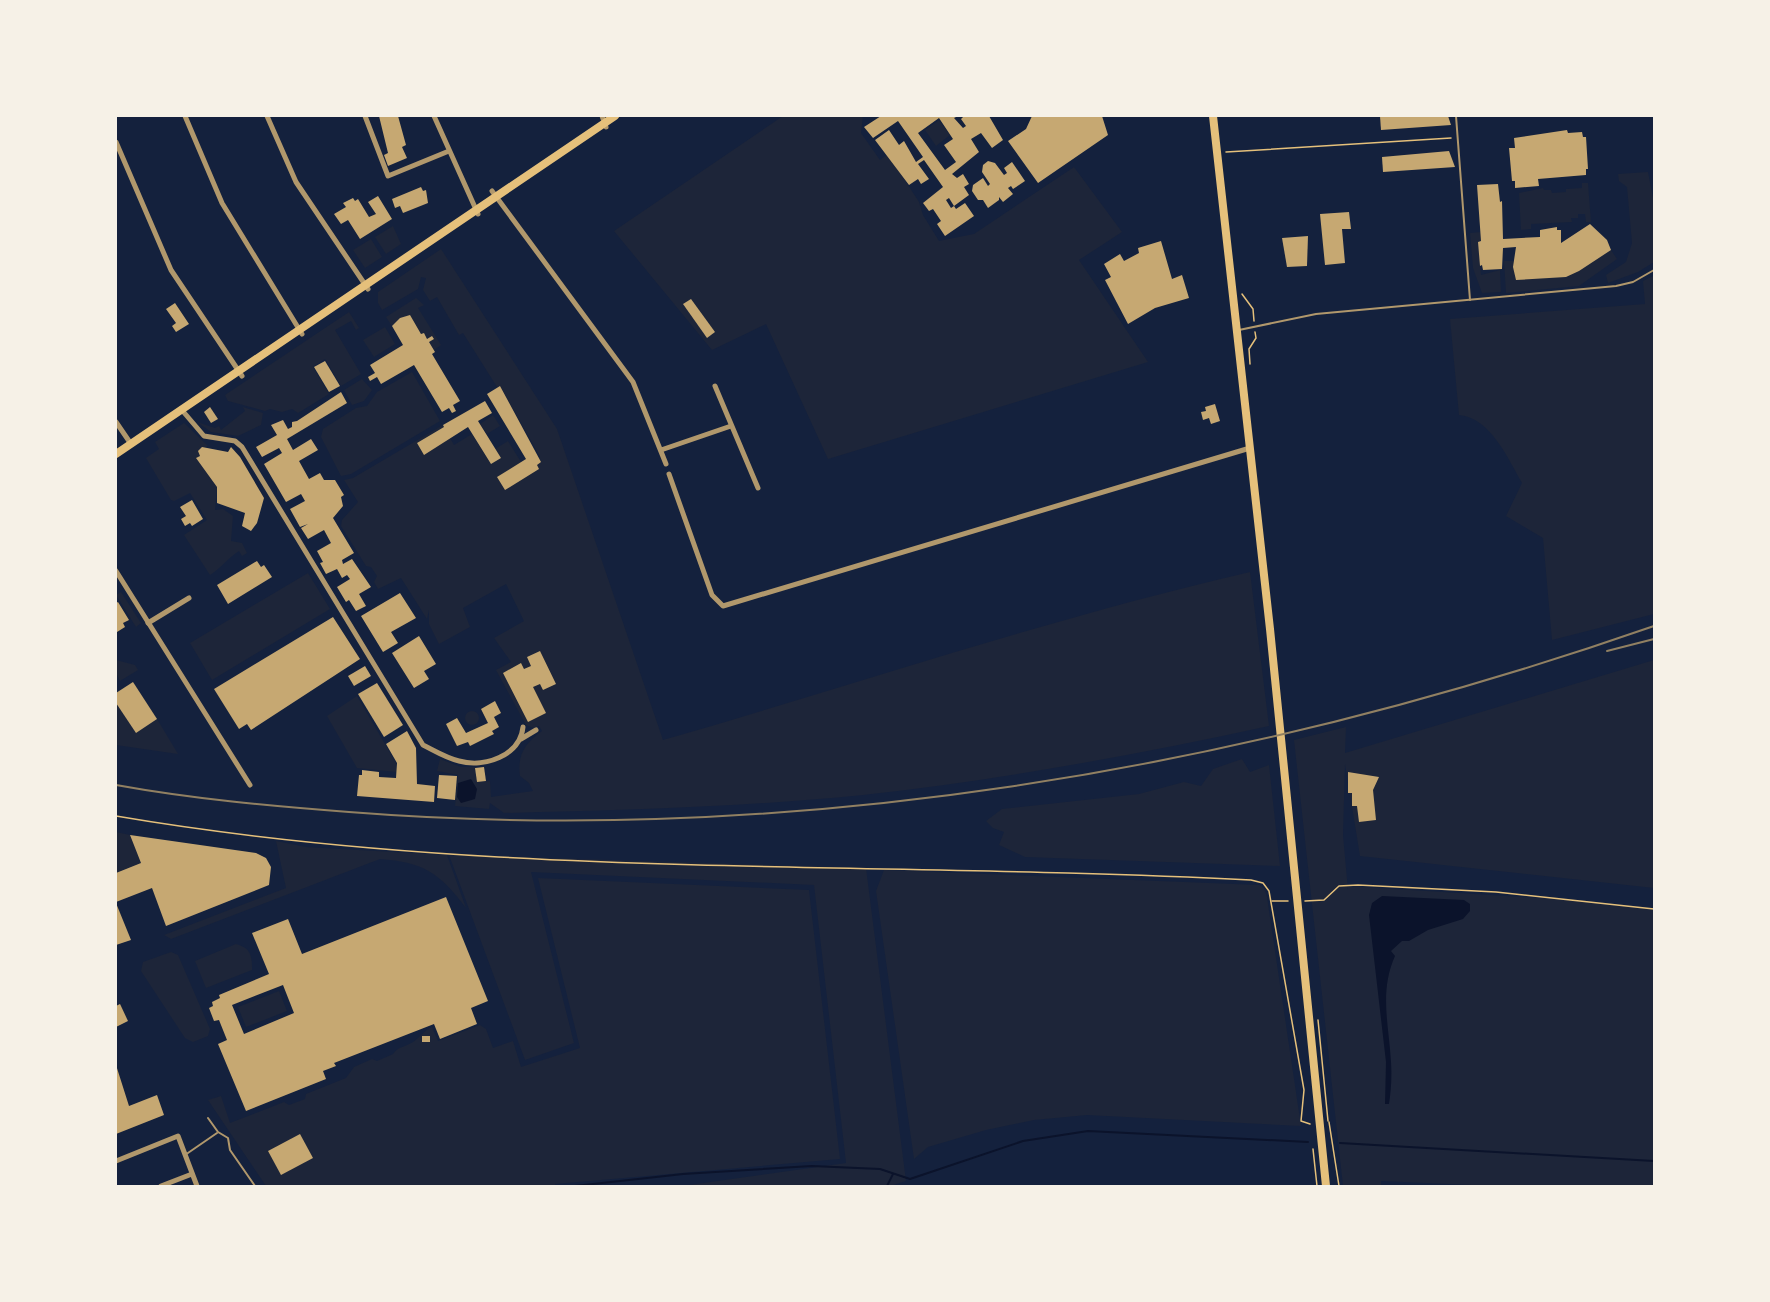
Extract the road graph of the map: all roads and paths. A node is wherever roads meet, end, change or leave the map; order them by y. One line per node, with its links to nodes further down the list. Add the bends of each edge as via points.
1 (185, 116): 19 (street, via 222,203)
2 (267, 116): 16 (street, via 297,182)
3 (365, 116): 11 (street, via 388,176)
4 (434, 116): 11 (street)
5 (615, 116): 8 (main road)
6 (1213, 116): 12 (main road)
7 (1456, 116): 9 (lane)
8 (604, 122): 13 (main road)
9 (1458, 138): 12 (path); 17 (lane)
10 (116, 142): 20 (street, via 171,270)
11 (449, 151): 14 (street)
12 (1216, 152): 18 (main road)
13 (494, 193): 14 (main road); 27 (street, via 633,382)
14 (477, 212): 16 (main road)
15 (1654, 270): 17 (lane, via 1616,286)
16 (367, 286): 19 (main road)
17 (1470, 300): 18 (lane, via 1316,314)
18 (1236, 330): 26 (main road)
19 (300, 331): 20 (main road)
20 (240, 373): 22 (main road)
21 (715, 387): 24 (street)
22 (181, 409): 25 (main road); 37 (street, via 204,436 235,441 242,447 423,745 445,757 469,763 503,755)
23 (116, 422): 25 (street)
24 (730, 426): 27 (street); 31 (street)
25 (131, 444): 28 (main road)
26 (1250, 448): 30 (street, via 727,605 715,600); 40 (main road)
27 (662, 450): 29 (street)
28 (116, 454)
29 (666, 464)
30 (669, 474)
31 (758, 488)
32 (116, 571): 34 (street)
33 (189, 598): 34 (street)
34 (148, 623): 38 (street)
35 (523, 727): 37 (street)
36 (536, 730): 37 (street)
37 (521, 739)
38 (250, 785)
39 (116, 816): 41 (path, via 305,842 501,856 1251,880 1263,883)
40 (1299, 900): 43 (path, via 1324,900 1339,886 1358,885 1496,892); 56 (main road)
41 (1271, 901): 42 (path); 46 (path, via 1304,1090 1301,1122)
42 (1290, 901)
43 (1654, 909)
44 (208, 1118): 47 (lane)
45 (1329, 1121): 57 (path)
46 (1311, 1124)
47 (218, 1132): 49 (lane); 54 (lane, via 228,1138 230,1150)
48 (1313, 1144): 55 (path)
49 (185, 1155): 50 (street, via 178,1136); 51 (street)
50 (116, 1161)
51 (192, 1174): 52 (street); 53 (street)
52 (161, 1186)
53 (197, 1186)
54 (255, 1186)
55 (1317, 1186)
56 (1328, 1186)
57 (1339, 1186)

